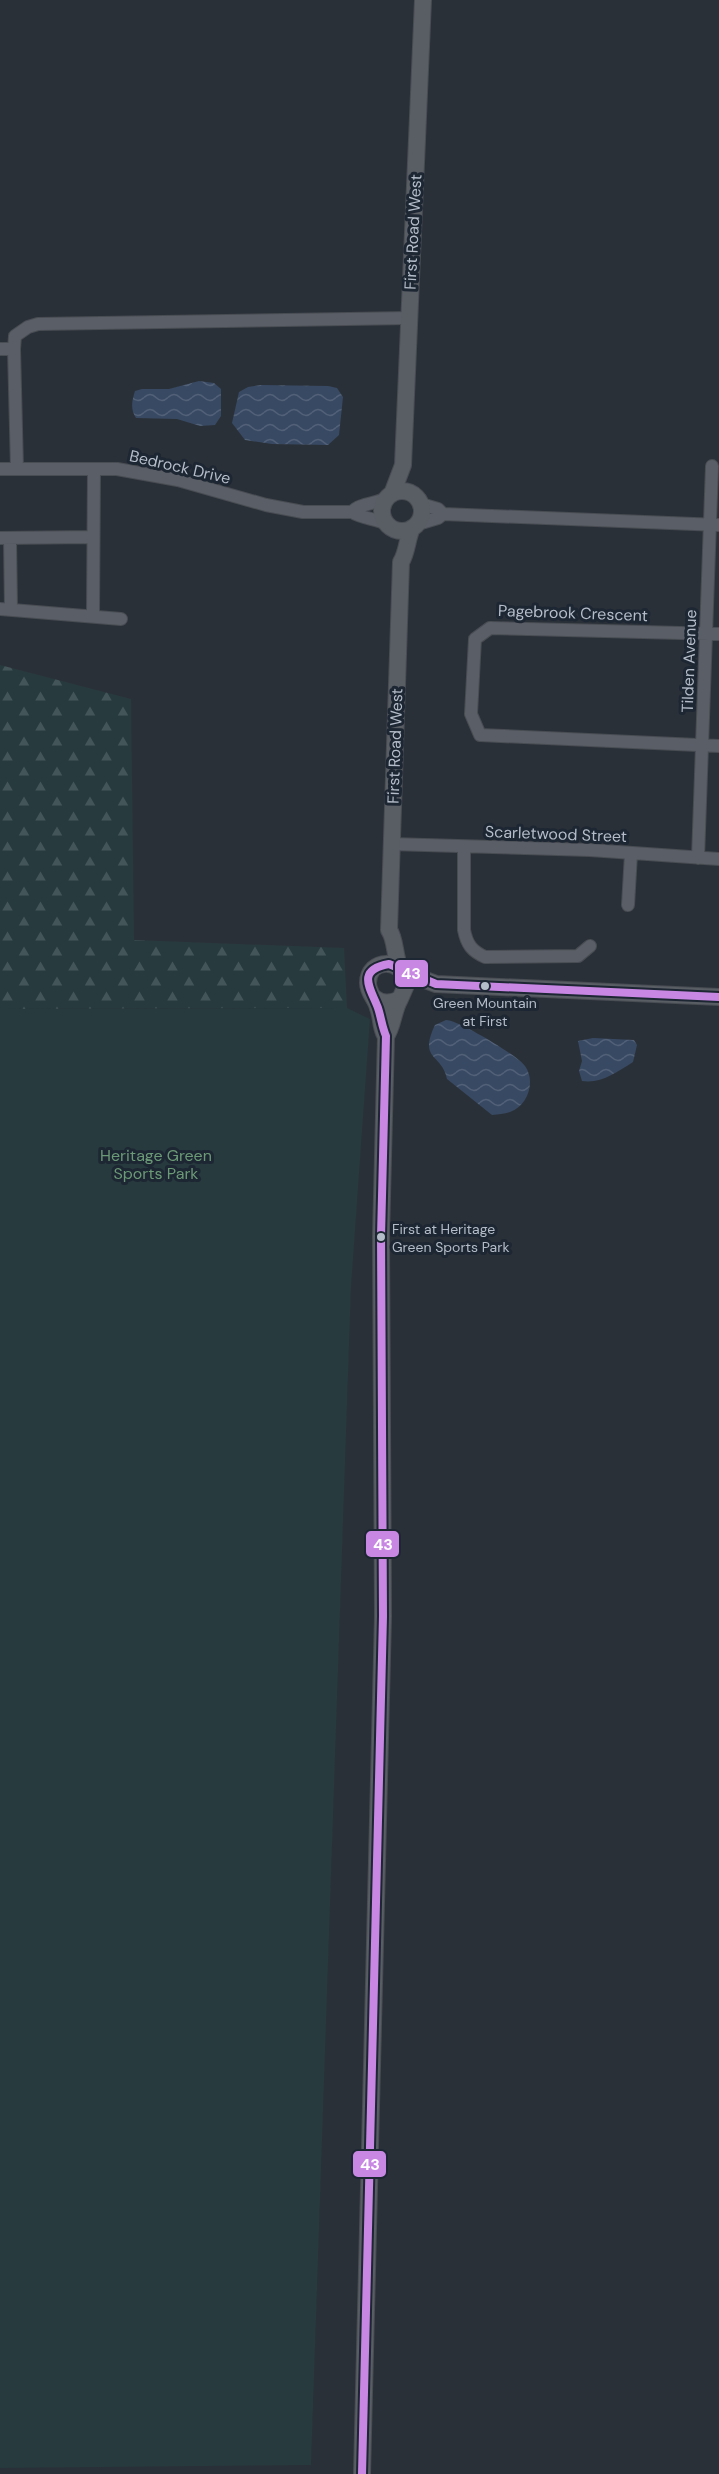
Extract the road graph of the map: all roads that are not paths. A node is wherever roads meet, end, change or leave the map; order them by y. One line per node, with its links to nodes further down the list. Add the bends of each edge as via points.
1 (423, 0): 2 (street, First Road West)
2 (409, 318): 4 (street, via 38,324 15,336); 5 (street, First Road West)
3 (0, 349): 4 (street)
4 (14, 349): 7 (street)
5 (403, 465): 10 (street, First Road West); 11 (street, First Road West)
6 (712, 466): 14 (street, Tilden Avenue)
7 (16, 469): 8 (street, Bedrock Drive); 9 (street, Bedrock Drive)
8 (0, 470)
9 (94, 470): 12 (street, Bedrock Drive, via 154,475 303,512); 17 (street)
10 (390, 496): 11 (street, via 399,492); 12 (street, Bedrock Drive); 15 (street, First Road West, via 382,511)
11 (417, 499): 13 (street); 16 (street, First Road West, via 422,511)
12 (352, 512): 15 (street, Bedrock Drive)
13 (443, 514): 14 (street); 16 (street)
14 (714, 525): 23 (street, Tilden Avenue)
15 (390, 526): 16 (street, via 399,531); 19 (street, First Road West)
16 (415, 526): 19 (street, First Road West)
17 (93, 537): 18 (street); 21 (street)
18 (5, 538): 20 (street)
19 (401, 562): 26 (street, First Road West)
20 (6, 609): 21 (street)
21 (93, 616): 22 (street)
22 (121, 619)
23 (713, 633): 24 (street, Tilden Avenue); 24 (street, Pagebrook Crescent, via 490,627 475,639 471,714 480,735)
24 (703, 745): 25 (street); 29 (street, Tilden Avenue)
25 (719, 746)
26 (392, 844): 27 (street, Scarletwood Street); 32 (street, First Road West)
27 (464, 847): 28 (street, Scarletwood Street); 33 (street, via 464,930 472,951 485,957 578,956)
28 (631, 854): 29 (street, Scarletwood Street); 31 (street)
29 (698, 858): 30 (street, Scarletwood Street)
30 (719, 859)
31 (628, 905)
32 (389, 930): 34 (street, First Road West, via 383,938); 35 (street, First Road West)
33 (590, 946)
34 (377, 966): 35 (street, via 389,964); 38 (street, via 368,981)
35 (402, 970): 36 (street); 37 (street, via 407,983)
36 (436, 984): 37 (street); 39 (street)
37 (402, 996): 38 (street, via 383,1003); 40 (street)
38 (373, 997): 40 (street)
39 (719, 997)
40 (386, 1036): 41 (street, via 381,1236 383,1616)
41 (362, 2474)

